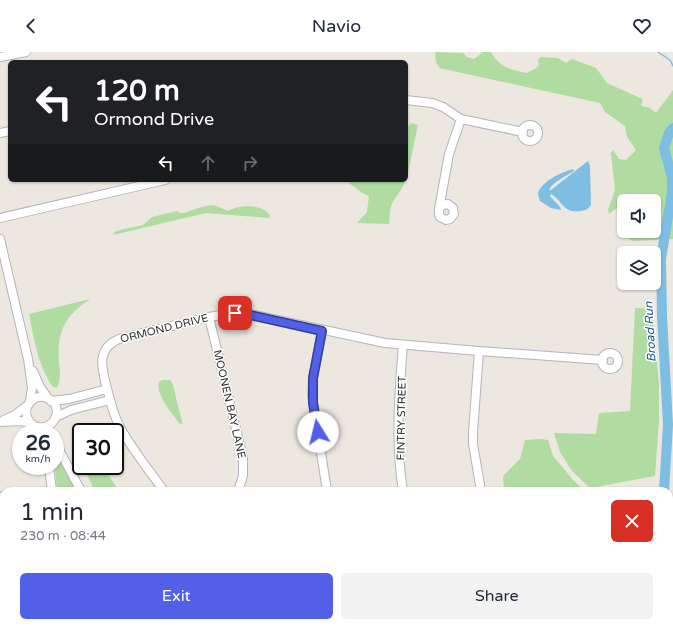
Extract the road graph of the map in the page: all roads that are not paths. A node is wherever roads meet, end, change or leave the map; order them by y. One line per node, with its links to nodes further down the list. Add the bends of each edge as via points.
1 (26, 52): 2 (street)
2 (0, 57)
3 (408, 100): 4 (street, via 439,105)
4 (461, 119): 5 (street); 7 (street, via 449,154)
5 (523, 132)
6 (156, 182): 8 (street)
7 (439, 209)
8 (0, 218)
9 (0, 239): 14 (street)
10 (209, 317): 11 (street, ORMOND DRIVE, via 245,314); 16 (street, ORMOND DRIVE, via 115,340 106,349 102,361); 31 (street, MOONEN BAY LANE, via 243,458 243,476)
11 (322, 331): 12 (street, ORMOND DRIVE); 32 (street, via 312,396)
12 (403, 346): 13 (street, ORMOND DRIVE); 33 (street, FINTRY STREET, via 398,438)
13 (479, 352): 15 (street, ORMOND DRIVE); 34 (street, via 473,444)
14 (28, 359): 17 (street, via 40,387); 19 (street, via 32,388)
15 (603, 360)
16 (107, 389): 17 (street, via 76,397); 18 (street, ORMOND DRIVE)
17 (50, 399): 19 (street, via 39,397); 20 (street, via 56,408)
18 (110, 400): 20 (street, via 71,410); 30 (street, ORMOND DRIVE, via 119,426)
19 (29, 403): 21 (street, via 15,415); 23 (street, via 26,413)
20 (55, 419): 24 (street); 25 (street)
21 (1, 422): 22 (street)
22 (24, 423)
23 (31, 423)
24 (51, 423)
25 (54, 423)
26 (64, 459): 29 (street)
27 (50, 475): 28 (street)
28 (52, 487)
29 (79, 487)
30 (161, 487)
31 (239, 487)
32 (326, 487)
33 (403, 487)
34 (480, 487)

